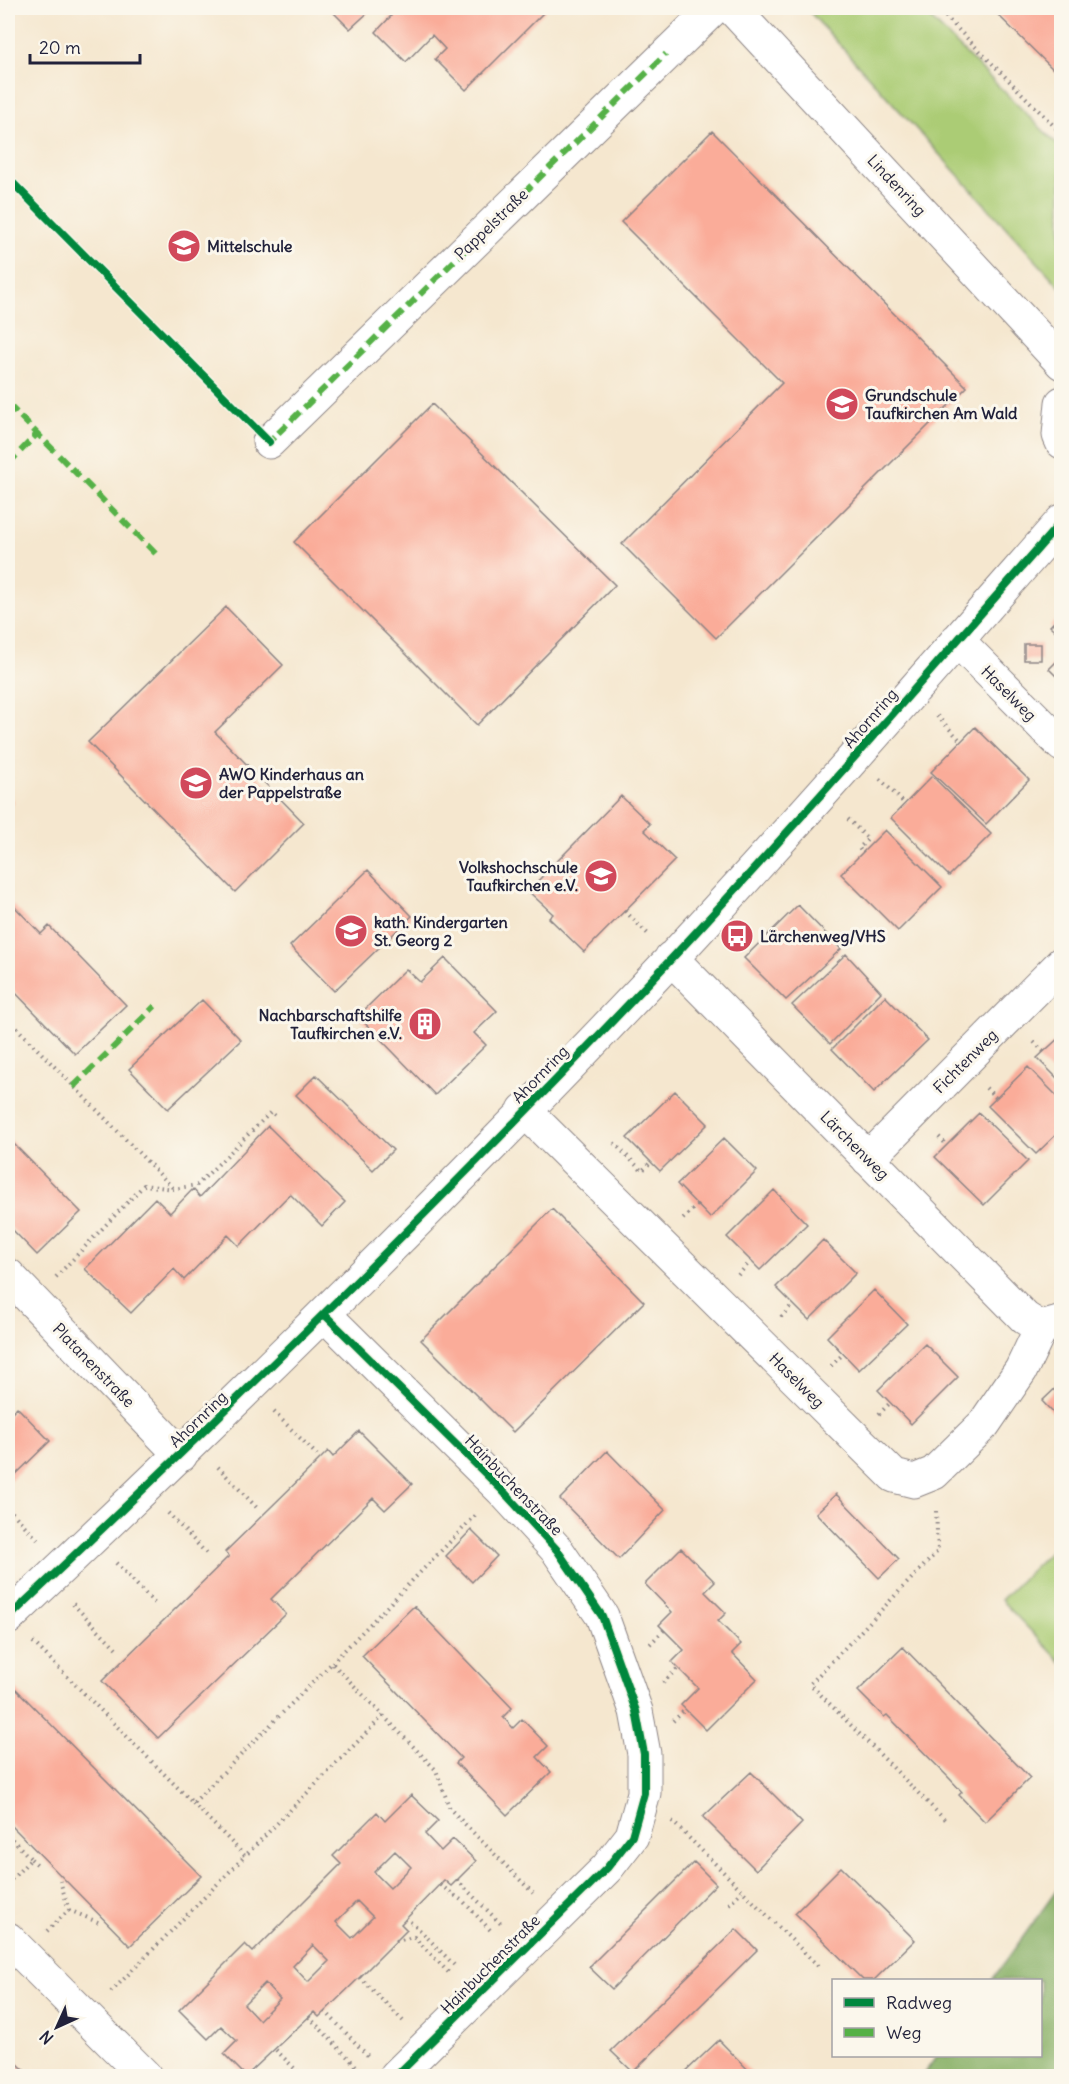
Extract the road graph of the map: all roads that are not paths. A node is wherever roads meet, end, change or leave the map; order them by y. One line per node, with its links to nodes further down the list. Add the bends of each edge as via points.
1 (714, 8): 5 (street, Pappelstraße)
2 (732, 8): 3 (street, Lindenring)
3 (1062, 363)
4 (1062, 403): 6 (street)
5 (269, 442)
6 (1062, 442)
7 (1062, 521): 8 (street, Ahornring)
8 (957, 640): 9 (street, Haselweg); 10 (street, Ahornring)
9 (1062, 745)
10 (671, 958): 12 (street, Ahornring); 13 (street, Lärchenweg)
11 (1062, 963): 13 (street, Fichtenweg)
12 (524, 1110): 15 (street, Ahornring); 16 (street, Haselweg, via 894,1476 914,1481 934,1473 984,1424)
13 (868, 1159): 16 (street, Lärchenweg, via 1024,1318)
14 (8, 1275): 17 (street, Platanenstraße)
15 (325, 1315): 17 (street, Ahornring); 20 (street, Hainbuchenstraße, via 502,1490 557,1550 602,1616 636,1710 644,1754 644,1793 632,1836 607,1868 427,2046)
16 (1051, 1325)
17 (188, 1449): 18 (street, Ahornring)
18 (8, 1618)
19 (16, 1947): 21 (street)
20 (384, 2068)
21 (145, 2076)

